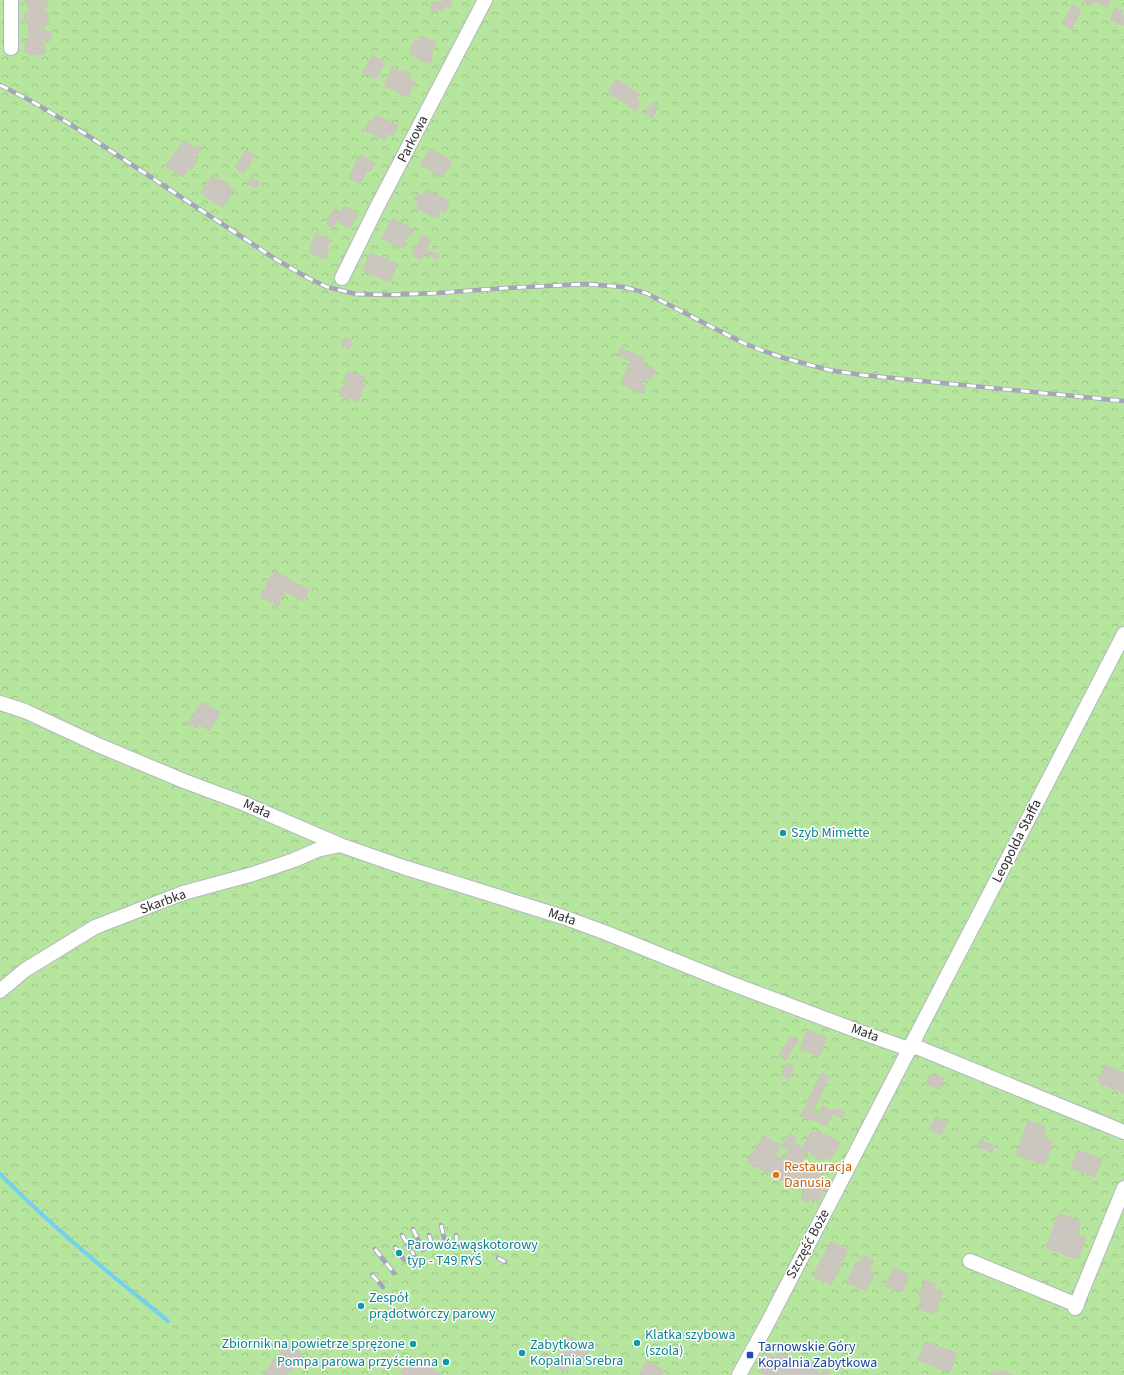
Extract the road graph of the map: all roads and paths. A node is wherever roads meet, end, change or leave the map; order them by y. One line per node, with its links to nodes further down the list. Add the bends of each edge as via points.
1 (11, 0): 3 (street)
2 (485, 0): 4 (street, Parkowa)
3 (11, 48)
4 (342, 278)
5 (1124, 634): 9 (street, Leopolda Staffa)
6 (0, 703): 7 (street, Mała, via 25,711 98,745)
7 (340, 845): 8 (street, Skarbka, via 317,850 253,874 183,893 95,927 25,970); 9 (street, Mała, via 563,917 751,991)
8 (0, 991)
9 (910, 1048): 10 (street, Mała, via 919,1048); 13 (street, Szczęść Boże)
10 (1124, 1132)
11 (1124, 1188): 12 (street, via 1076,1307)
12 (970, 1261)
13 (739, 1375)

